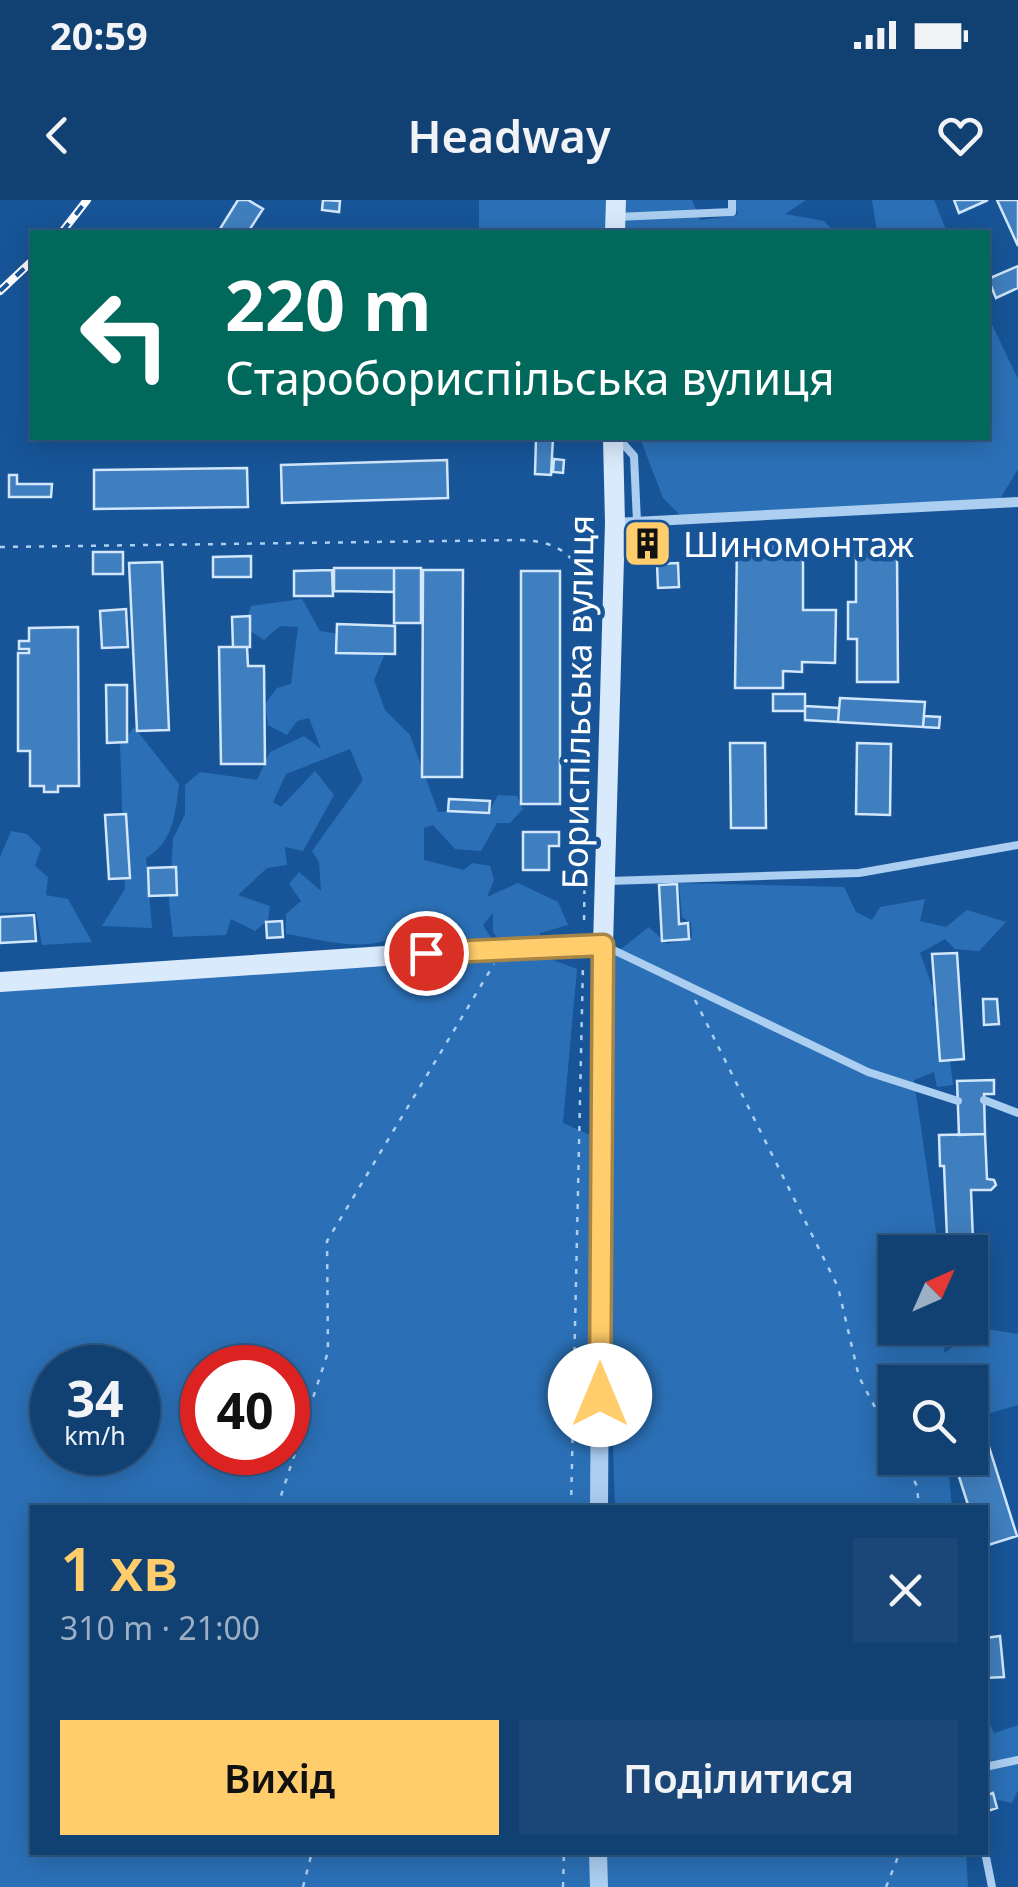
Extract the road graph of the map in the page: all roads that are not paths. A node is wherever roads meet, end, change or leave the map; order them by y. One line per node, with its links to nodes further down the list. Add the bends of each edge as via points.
1 (732, 200): 2 (lane, via 732,212)
2 (616, 216)
3 (615, 440): 7 (main road, Бориспільська вулиця)
4 (617, 440): 6 (lane, via 634,456)
5 (1018, 502): 6 (street)
6 (638, 522): 7 (street)
7 (616, 523): 9 (main road, Бориспільська вулиця)
8 (1018, 845): 9 (lane, via 859,873)
9 (604, 882): 10 (main road, Бориспільська вулиця)
10 (593, 945): 11 (main road); 13 (lane, via 868,1072); 15 (street, Бориспільська вулиця)
11 (0, 982)
12 (984, 1100): 14 (lane)
13 (958, 1101)
14 (1018, 1113)
15 (599, 1505)
16 (1018, 1760): 17 (lane)
17 (988, 1766)
18 (598, 1855): 20 (street)
19 (986, 1855): 21 (lane)
20 (599, 1887)
21 (992, 1887)

